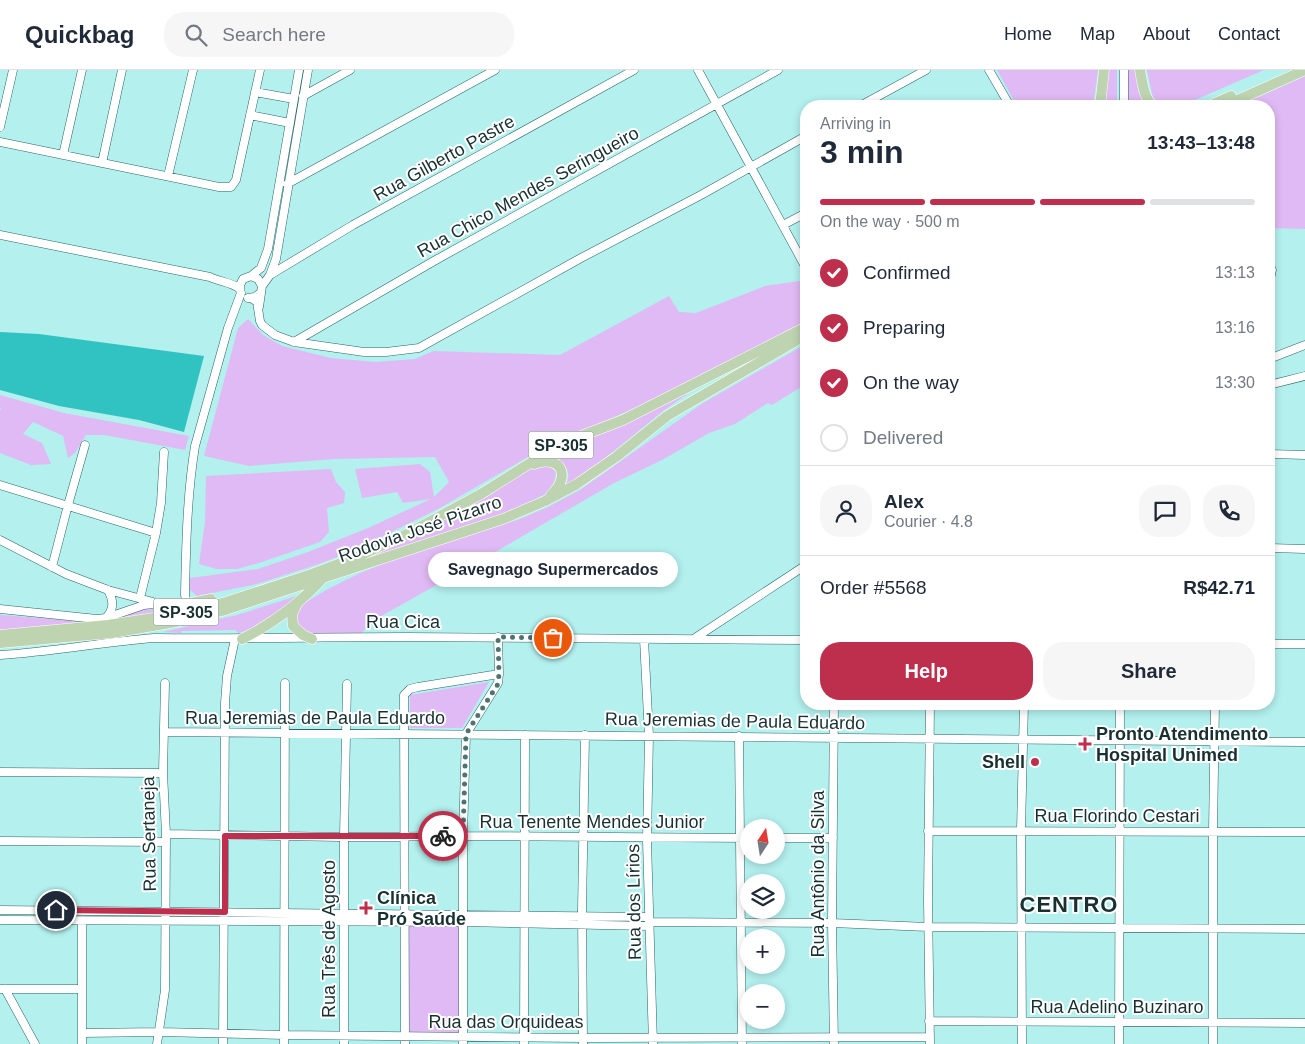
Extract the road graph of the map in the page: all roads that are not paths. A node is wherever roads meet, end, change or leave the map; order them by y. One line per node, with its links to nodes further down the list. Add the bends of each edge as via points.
1 (12, 70): 33 (street)
2 (82, 70): 36 (street)
3 (122, 70): 37 (street)
4 (192, 70): 39 (street)
5 (260, 70): 20 (street)
6 (299, 70): 22 (street)
7 (308, 70): 21 (street)
8 (350, 70): 21 (street)
9 (495, 70): 40 (street)
10 (634, 70): 45 (street, Rua Gilberto Pastre, via 353,225)
11 (698, 70): 30 (street)
12 (778, 70): 30 (street, Rua Chico Mendes Seringueiro)
13 (926, 70): 23 (street)
14 (989, 70): 24 (street)
15 (1104, 70): 25 (main road)
16 (1124, 70): 26 (street)
17 (1140, 70): 27 (main road)
18 (1289, 70): 28 (main road)
19 (1305, 70): 29 (main road)
20 (255, 92): 22 (street); 31 (street)
21 (303, 96): 40 (street)
22 (294, 99): 32 (street)
23 (871, 100)
24 (1007, 100)
25 (1101, 100)
26 (1124, 100)
27 (1148, 100)
28 (1222, 100)
29 (1238, 100)
30 (716, 103): 38 (street); 53 (street, Rua Chico Mendes Seringueiro)
31 (250, 115): 32 (street); 39 (street, via 236,180 230,187)
32 (290, 123): 47 (street, via 268,249 261,268)
33 (0, 127)
34 (800, 139): 38 (street)
35 (0, 142): 36 (street)
36 (63, 155): 37 (street)
37 (102, 163): 39 (street)
38 (751, 167): 42 (street); 53 (street, via 419,348 364,352)
39 (168, 176)
40 (287, 184): 45 (street, via 276,259)
41 (800, 216): 42 (street)
42 (783, 225): 44 (street)
43 (0, 234): 46 (street)
44 (800, 257)
45 (270, 275): 48 (street)
46 (210, 277): 47 (street, via 238,280); 49 (street, via 234,285)
47 (247, 277): 48 (street, via 258,279); 49 (street, via 241,282)
48 (261, 290): 49 (street); 50 (street)
49 (245, 294): 50 (street, via 257,302); 77 (street, via 237,303 228,328 192,466 185,589)
50 (259, 312): 53 (street, via 262,325 275,335)
51 (800, 330): 62 (main road, Rodovia José Pizarro / SP-305, via 623,420 568,441)
52 (800, 338): 64 (main road, Rodovia José Pizarro / SP-305, via 687,403 577,484)
53 (294, 342)
54 (1305, 345): 55 (street)
55 (1275, 357)
56 (1305, 376): 57 (street)
57 (1275, 384)
58 (85, 446): 65 (street)
59 (164, 452): 66 (street)
60 (1275, 454): 61 (street)
61 (1305, 455)
62 (519, 469): 64 (main road, via 545,461 560,467 560,484); 70 (main road, Rodovia José Pizarro / SP-305, via 481,494 417,528)
63 (0, 485): 65 (street)
64 (545, 501): 73 (main road, Rodovia José Pizarro / SP-305, via 503,519)
65 (68, 505): 66 (street); 71 (street)
66 (156, 533): 76 (street)
67 (0, 540): 71 (street)
68 (1275, 548): 69 (street)
69 (1305, 548)
70 (337, 565): 77 (main road, via 253,590); 80 (main road, Rodovia José Pizarro / SP-305, via 199,609 151,619)
71 (52, 567): 74 (street)
72 (800, 569): 79 (street)
73 (322, 579): 75 (main road); 89 (main road, Rodovia José Pizarro, via 176,622 93,635)
74 (108, 590): 76 (street); 80 (street, via 112,606)
75 (299, 601): 83 (main road, via 270,624); 84 (main road, via 292,614 293,626)
76 (139, 602): 77 (street, via 170,608); 80 (street)
77 (187, 604)
78 (0, 610): 80 (street)
79 (724, 620): 86 (street); 87 (street, via 706,634)
80 (107, 622): 81 (main road, Rodovia José Pizarro)
81 (0, 635)
82 (498, 637): 84 (street, Rua Cica); 85 (street, Rua Cica); 93 (street)
83 (238, 639): 84 (street, Rua Cica); 92 (street, Rua Cica, via 141,639); 103 (street, via 227,676)
84 (312, 639)
85 (644, 639): 86 (street, Rua Cica); 110 (street, Rua dos Lírios)
86 (694, 639): 87 (street, Rua Cica)
87 (705, 639): 88 (street, Rua Cica)
88 (800, 640)
89 (0, 643)
90 (1275, 644): 91 (street)
91 (1305, 644)
92 (0, 655)
93 (499, 674): 105 (street, via 418,687 406,692); 107 (street, via 496,687)
94 (285, 683): 104 (street)
95 (165, 684): 102 (street, Rua Sertaneja)
96 (346, 684): 106 (street, Rua Três de Agosto)
97 (834, 710): 112 (street, Rua Antônio da Silva)
98 (930, 710): 113 (street)
99 (1024, 710): 114 (street)
100 (1120, 710): 115 (street)
101 (1215, 710): 116 (street)
102 (164, 732): 103 (street, Rua Jeremias de Paula Eduardo); 119 (street, Rua Sertaneja)
103 (224, 732): 104 (street, Rua Jeremias de Paula Eduardo); 126 (street)
104 (284, 732): 106 (street, Rua Jeremias de Paula Eduardo); 128 (street)
105 (404, 733): 106 (street, Rua Jeremias de Paula Eduardo); 107 (street, Rua Jeremias de Paula Eduardo); 130 (street)
106 (345, 734): 129 (street, Rua Três de Agosto)
107 (466, 734): 108 (street, Rua Jeremias de Paula Eduardo); 127 (street)
108 (525, 734): 109 (street, Rua Jeremias de Paula Eduardo); 131 (street)
109 (585, 735): 110 (street, Rua Jeremias de Paula Eduardo); 132 (street)
110 (649, 736): 111 (street, Rua Jeremias de Paula Eduardo); 133 (street, Rua dos Lírios)
111 (739, 736): 112 (street, Rua Jeremias de Paula Eduardo); 120 (street)
112 (834, 737): 113 (street, Rua Jeremias de Paula Eduardo); 137 (street, Rua Antônio da Silva)
113 (930, 738): 114 (street, Rua Jeremias de Paula Eduardo); 122 (street)
114 (1024, 739): 115 (street, Rua Jeremias de Paula Eduardo); 121 (street)
115 (1120, 740): 116 (street, Rua Jeremias de Paula Eduardo); 123 (street)
116 (1215, 741): 117 (street, Rua Jeremias de Paula Eduardo); 124 (street)
117 (1305, 742)
118 (0, 772): 119 (street)
119 (163, 773): 134 (street, Rua Sertaneja)
120 (743, 819)
121 (1021, 830): 122 (street, Rua Florindo Cestari); 123 (street, Rua Florindo Cestari); 158 (street)
122 (928, 831): 157 (street)
123 (1119, 831): 124 (street, Rua Florindo Cestari); 159 (street)
124 (1213, 831): 125 (street, Rua Florindo Cestari); 160 (street)
125 (1305, 832)
126 (225, 836): 128 (street, Rua Tenente Mendes Junior); 134 (street, Rua Tenente Mendes Junior); 142 (street)
127 (463, 836): 130 (street, Rua Tenente Mendes Junior); 131 (street, Rua Tenente Mendes Junior); 147 (street)
128 (284, 837): 129 (street, Rua Tenente Mendes Junior); 144 (street)
129 (344, 837): 130 (street, Rua Tenente Mendes Junior); 145 (street, Rua Três de Agosto)
130 (405, 837): 146 (street)
131 (524, 837): 132 (street, Rua Tenente Mendes Junior); 148 (street)
132 (583, 837): 133 (street, Rua Tenente Mendes Junior); 143 (street)
133 (648, 837): 135 (street, Rua Tenente Mendes Junior); 153 (street, Rua dos Lírios)
134 (166, 838): 138 (street, Rua Tenente Mendes Junior); 141 (street, Rua Sertaneja)
135 (740, 838)
136 (785, 838): 137 (street)
137 (833, 838): 155 (street, Rua Antônio da Silva)
138 (0, 841)
139 (743, 864): 154 (street)
140 (0, 910): 141 (street)
141 (165, 912): 142 (street); 152 (street, Rua Sertaneja)
142 (225, 912): 144 (street); 151 (street)
143 (582, 916): 148 (street); 153 (street); 156 (street)
144 (284, 918): 145 (street); 151 (street); 172 (street)
145 (344, 918): 146 (street); 173 (street, Rua Três de Agosto)
146 (405, 918): 147 (street); 174 (street)
147 (464, 918): 148 (street); 175 (street)
148 (524, 919): 156 (street); 176 (street)
149 (0, 920): 150 (street)
150 (82, 920): 152 (street); 163 (street)
151 (225, 921): 152 (street); 171 (street)
152 (165, 922): 169 (street, Rua Sertaneja, via 165,990)
153 (649, 922): 154 (street); 156 (street); 178 (street, Rua dos Lírios)
154 (740, 922): 155 (street); 179 (street)
155 (832, 922): 157 (street); 180 (street, Rua Antônio da Silva)
156 (583, 925): 177 (street)
157 (928, 927): 158 (street); 164 (street)
158 (1021, 927): 159 (street); 165 (street)
159 (1119, 928): 160 (street); 166 (street)
160 (1213, 928): 161 (street); 167 (street)
161 (1305, 929)
162 (2, 989): 163 (street); 182 (street)
163 (82, 989): 170 (street)
164 (929, 1021): 165 (street, Rua Adelino Buzinaro); 181 (street)
165 (1023, 1021): 166 (street, Rua Adelino Buzinaro); 187 (street)
166 (1119, 1022): 167 (street, Rua Adelino Buzinaro); 188 (street)
167 (1214, 1022): 168 (street, Rua Adelino Buzinaro); 189 (street)
168 (1305, 1023)
169 (160, 1032): 170 (street, Rua das Orquideas); 171 (street, Rua das Orquideas); 184 (street, Rua Sertaneja)
170 (82, 1033): 183 (street)
171 (223, 1034): 172 (street, Rua das Orquideas); 185 (street)
172 (284, 1035): 173 (street, Rua das Orquideas); 186 (street)
173 (344, 1040): 174 (street, Rua das Orquideas)
174 (405, 1040): 175 (street, Rua das Orquideas)
175 (463, 1040): 176 (street, Rua das Orquideas)
176 (524, 1041): 177 (street, Rua das Orquideas)
177 (583, 1041): 178 (street, Rua das Orquideas)
178 (653, 1041): 179 (street, Rua das Orquideas)
179 (741, 1041): 180 (street, Rua das Orquideas)
180 (834, 1041): 181 (street, Rua das Orquideas)
181 (930, 1041)
182 (35, 1044)
183 (82, 1044)
184 (158, 1044)
185 (223, 1044)
186 (284, 1044)
187 (1022, 1044)
188 (1119, 1044)
189 (1213, 1044)

